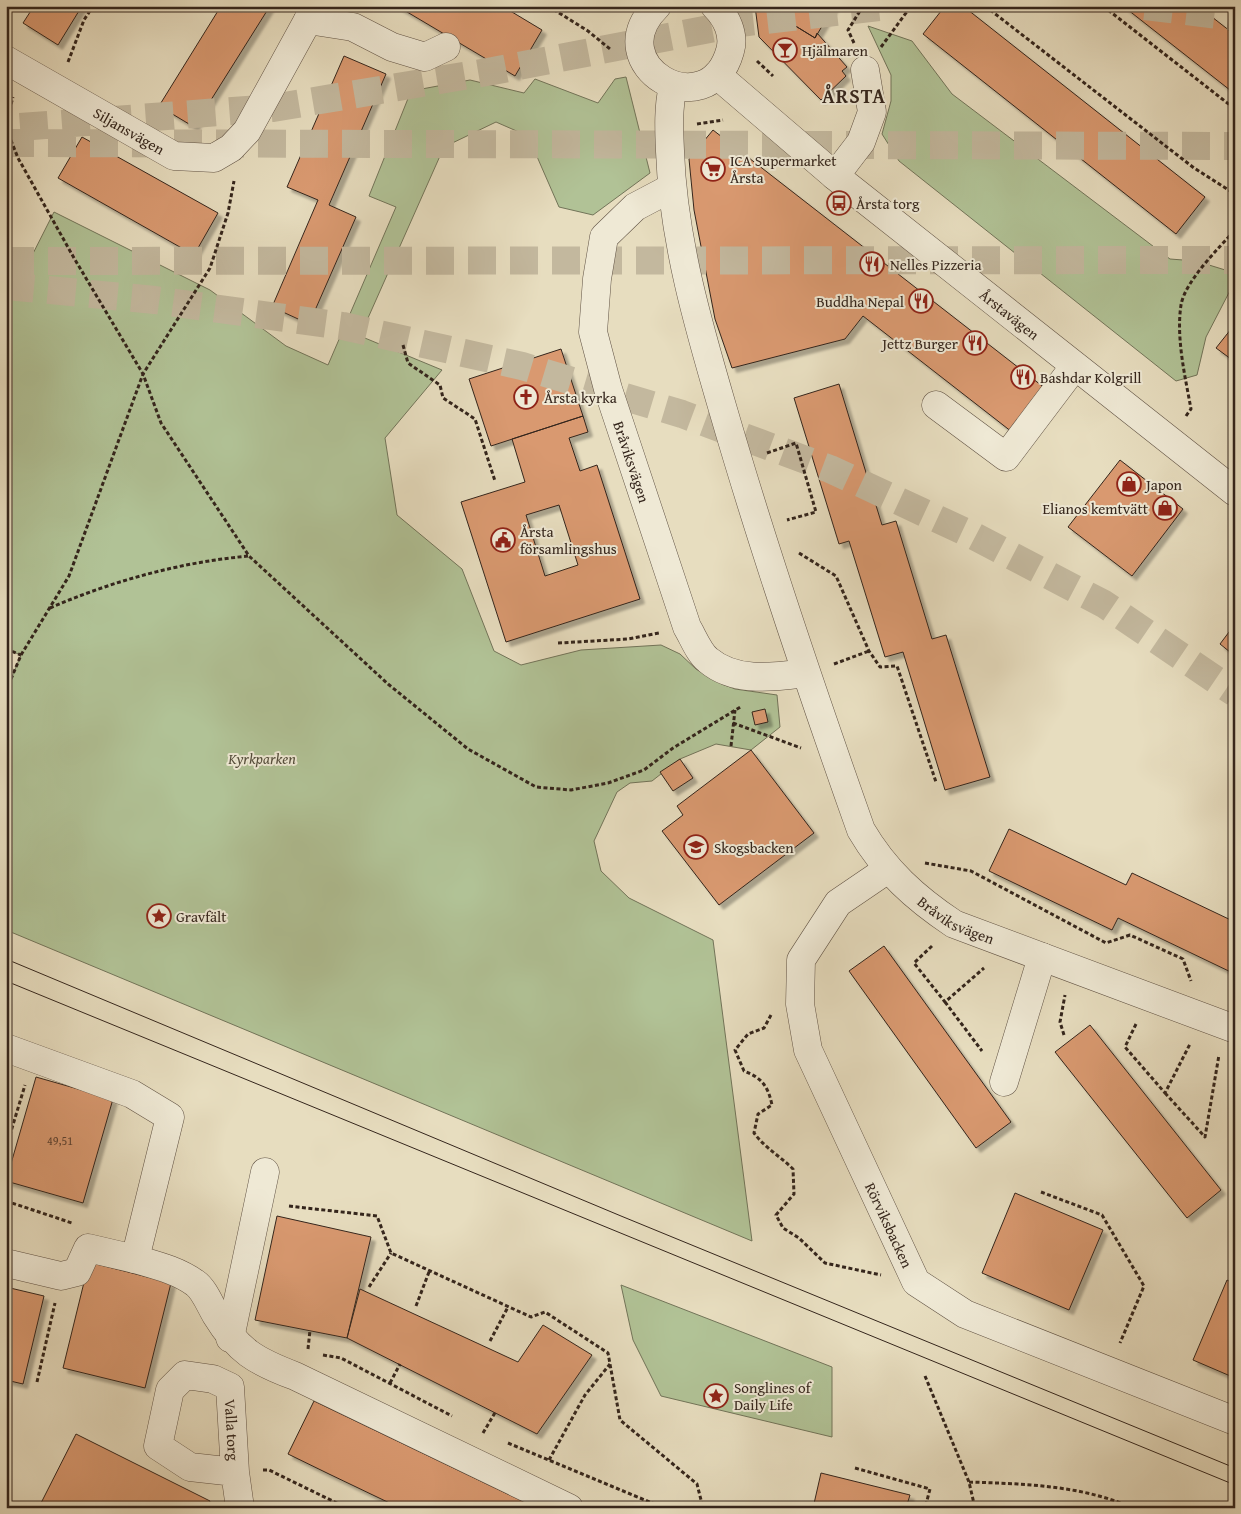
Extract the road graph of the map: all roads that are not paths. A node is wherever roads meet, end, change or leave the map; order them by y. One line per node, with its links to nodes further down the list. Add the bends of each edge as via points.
1 (647, 9): 8 (street, via 639,42 642,57 659,80)
2 (721, 9): 7 (street, via 730,28 732,45 727,61)
3 (305, 13): 4 (street, via 353,27 392,48 425,57); 5 (street, Siljansvägen, via 247,130 231,148 214,158 174,156)
4 (446, 48)
5 (6, 60)
6 (865, 70): 9 (street, via 872,112 861,142)
7 (717, 75): 8 (street, via 704,84 688,88); 9 (street, Årstavägen)
8 (672, 86): 10 (street, Bråviksvägen, via 669,117)
9 (835, 176): 11 (street, Årstavägen)
10 (672, 188): 14 (street, Bråviksvägen, via 678,231 703,342); 14 (street, Bråviksvägen, via 635,207 604,237 593,332 608,390 686,627 707,660 736,675 768,677)
11 (1074, 367): 12 (street, via 1006,457); 13 (street, Årstavägen)
12 (936, 406)
13 (1235, 492)
14 (805, 673): 15 (street, Bråviksvägen, via 862,830)
15 (888, 869): 16 (street, Bråviksvägen, via 922,903 954,924); 26 (street, Rörviksbacken, via 838,903 801,960 800,1004 808,1050 916,1282 965,1314)
16 (1042, 957): 17 (street, Bråviksvägen); 19 (street)
17 (1221, 1024)
18 (6, 1048): 21 (street, via 132,1094 170,1117)
19 (1004, 1082)
20 (265, 1172): 23 (street)
21 (135, 1259): 22 (street, via 88,1248 77,1272 61,1276); 23 (street, via 169,1269 196,1284)
22 (6, 1263)
23 (230, 1338): 24 (street)
24 (262, 1364): 25 (street); 29 (street, via 295,1376)
25 (230, 1387): 27 (street, Valla torg); 27 (street, Valla torg, via 213,1379 185,1375 170,1390 158,1446 190,1467)
26 (1235, 1421)
27 (235, 1472): 28 (street, Valla torg)
28 (240, 1508)
29 (569, 1508)

